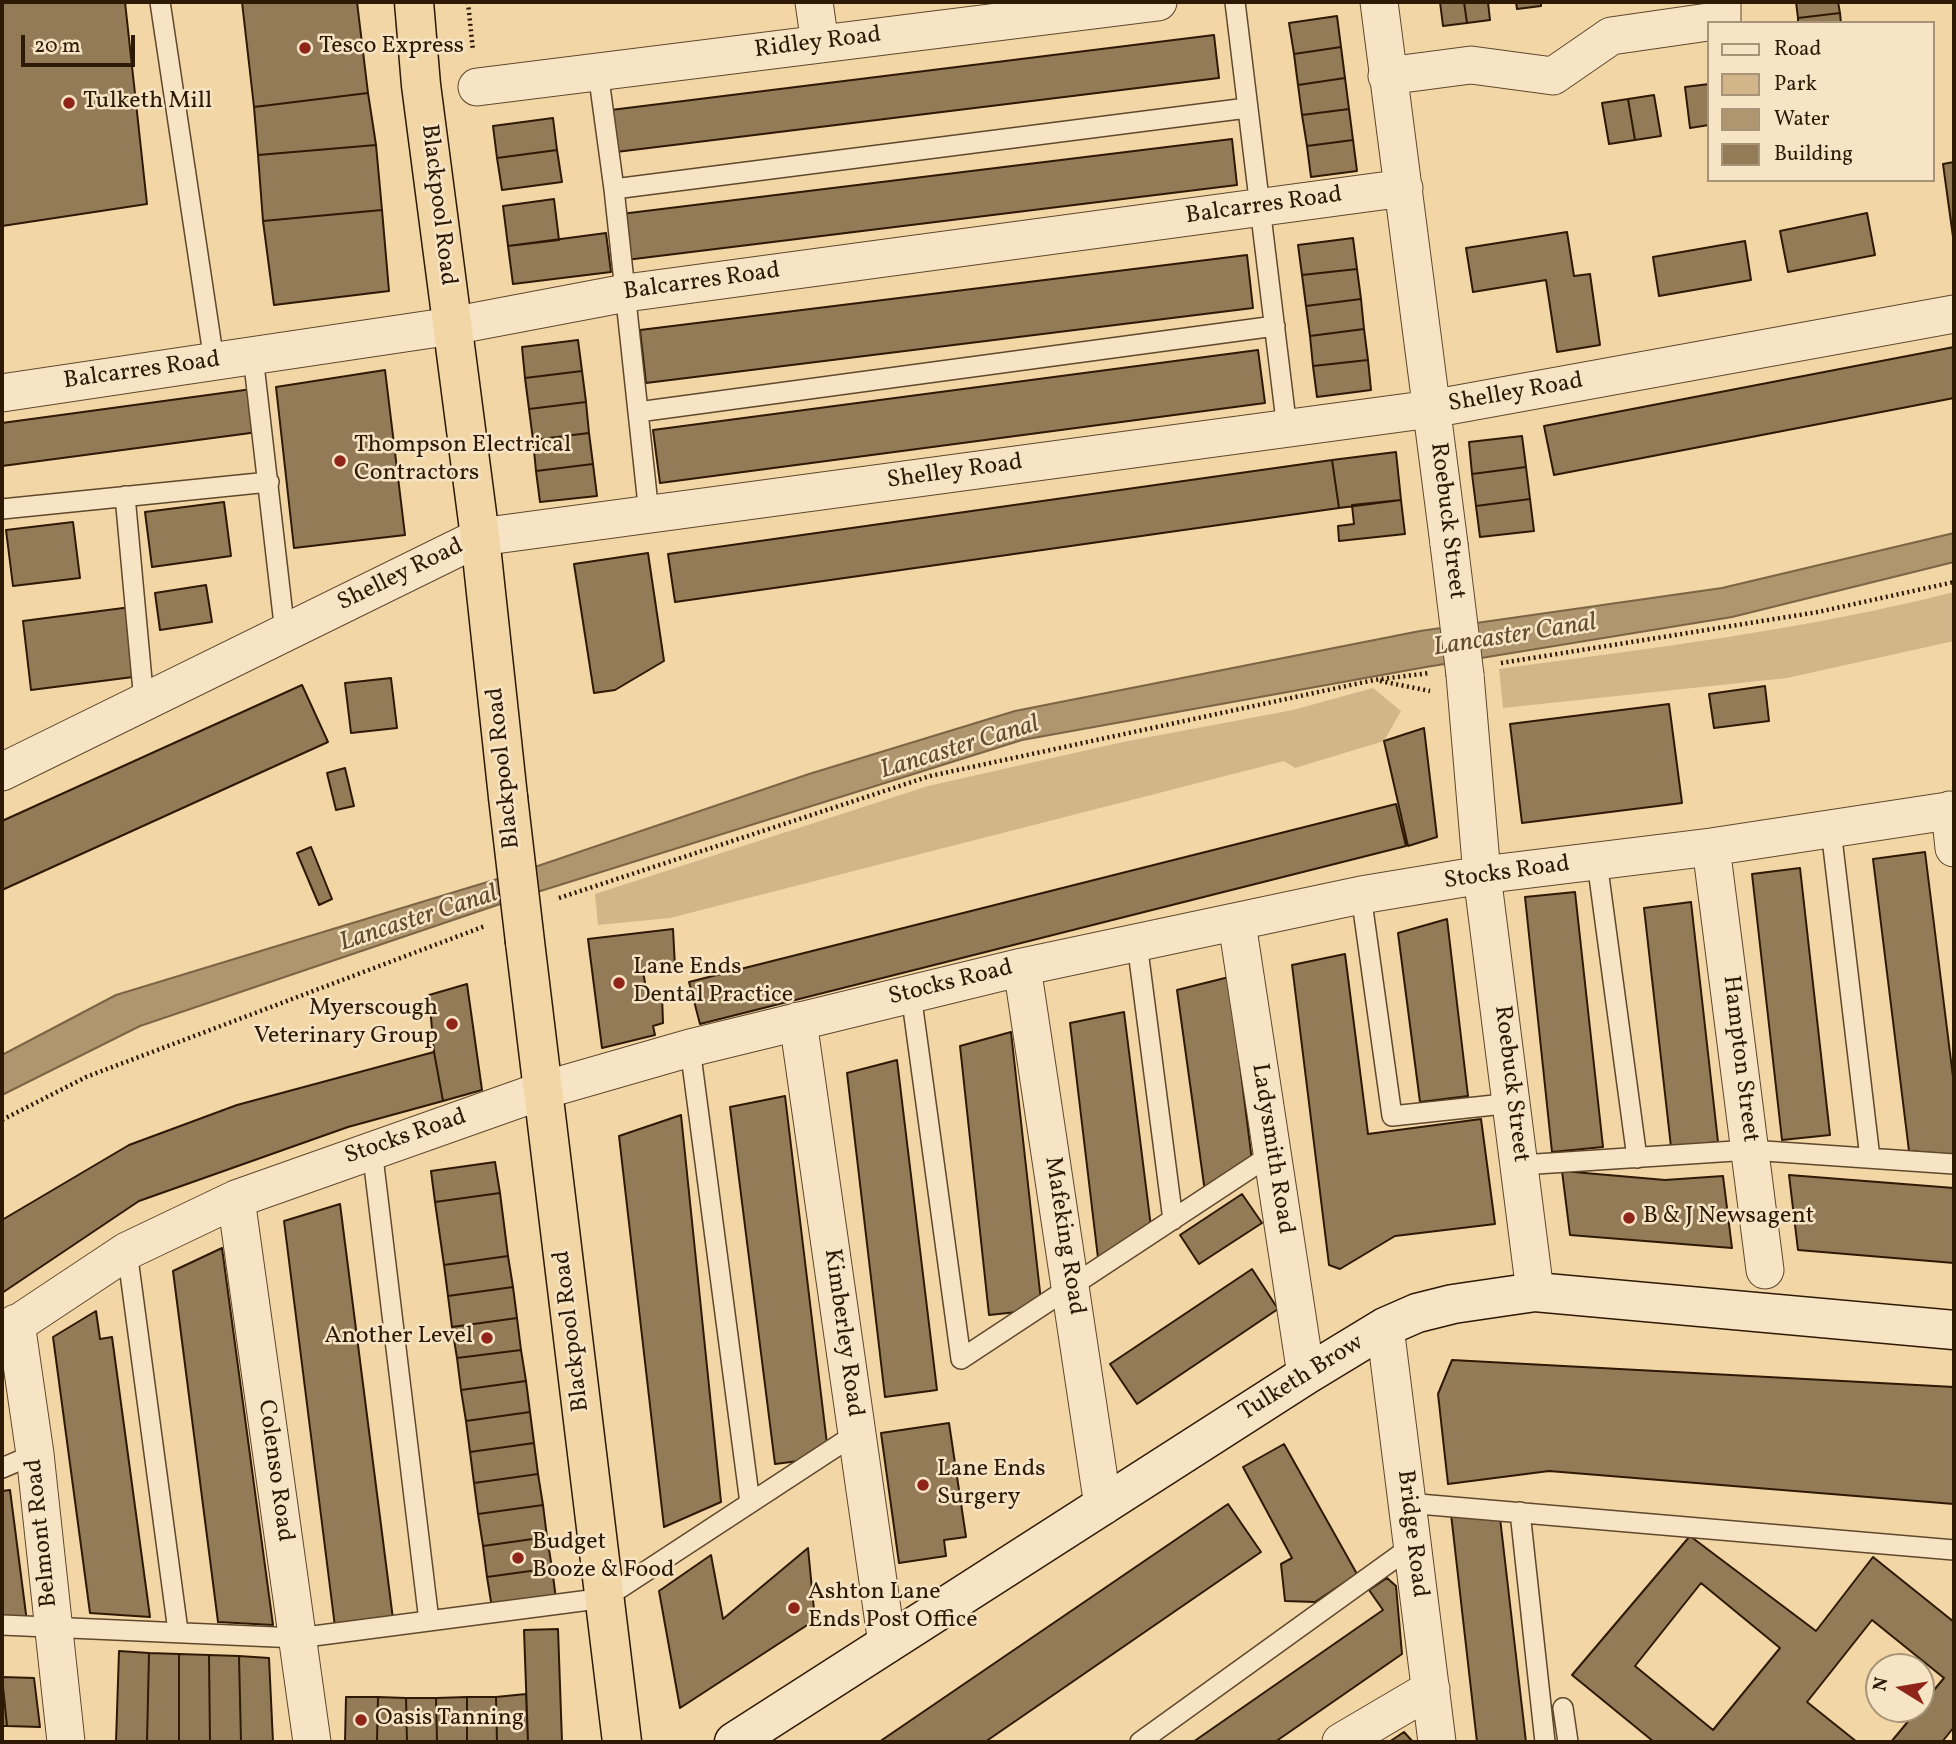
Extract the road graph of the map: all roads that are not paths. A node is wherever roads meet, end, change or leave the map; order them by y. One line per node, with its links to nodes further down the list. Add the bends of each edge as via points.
1 (160, 2): 23 (lane)
2 (414, 2): 20 (highway, Blackpool Road)
3 (814, 2): 10 (street)
4 (1158, 2): 10 (street, Ridley Road)
5 (1235, 2): 14 (lane)
6 (1379, 2): 12 (street, Roebuck Street)
7 (1722, 2): 8 (street, via 1722,20)
8 (1715, 21)
9 (1708, 22): 12 (street, via 1611,36 1553,76 1471,65)
10 (820, 44): 11 (street, Ridley Road)
11 (598, 72): 13 (street, Ridley Road); 16 (lane)
12 (1387, 76): 15 (street, Roebuck Street)
13 (477, 87)
14 (1247, 108): 16 (lane); 17 (lane)
15 (1404, 188): 17 (street, Balcarres Road); 25 (street, Roebuck Street)
16 (614, 189): 18 (lane)
17 (1259, 208): 18 (street, Balcarres Road); 21 (lane)
18 (626, 293): 20 (street, Balcarres Road); 26 (lane)
19 (1954, 314): 25 (street, Shelley Road)
20 (452, 326): 22 (street, Balcarres Road); 32 (highway, Blackpool Road)
21 (1275, 326): 26 (lane); 27 (lane)
22 (253, 356): 23 (street, Balcarres Road); 28 (lane)
23 (214, 362): 24 (street, Balcarres Road)
24 (2, 393)
25 (1431, 409): 27 (street, Shelley Road); 41 (street, Roebuck Street, bridge, via 1468,698)
26 (638, 412): 31 (lane)
27 (1287, 429): 31 (street, Shelley Road)
28 (269, 482): 29 (lane); 33 (lane)
29 (125, 496): 30 (lane); 34 (lane)
30 (2, 509)
31 (649, 514): 32 (street, Shelley Road)
32 (480, 537): 33 (street, Shelley Road); 49 (highway, Blackpool Road, bridge)
33 (285, 633): 34 (street, Shelley Road)
34 (144, 702): 35 (street, Shelley Road)
35 (2, 772)
36 (1952, 810): 37 (street, Stocks Road); 39 (street)
37 (1831, 830): 38 (street, Stocks Road); 55 (lane)
38 (1711, 847): 40 (street, Stocks Road); 52 (street, Hampton Street)
39 (1954, 848)
40 (1597, 862): 41 (street, Stocks Road); 54 (lane)
41 (1482, 875): 42 (street, Stocks Road); 50 (street, Roebuck Street)
42 (1361, 895): 43 (street, Stocks Road); 50 (lane, via 1392,1116)
43 (1237, 923): 44 (street, Stocks Road); 53 (street, Ladysmith Road)
44 (1138, 943): 45 (street, Stocks Road); 59 (lane)
45 (1022, 967): 46 (street, Stocks Road); 62 (street, Mafeking Road)
46 (911, 994): 47 (street, Stocks Road); 62 (lane, via 961,1359)
47 (798, 1021): 48 (street, Stocks Road); 68 (street, Kimberley Road)
48 (690, 1048): 49 (street, Stocks Road); 71 (lane)
49 (544, 1090): 51 (street, Stocks Road); 77 (highway, Blackpool Road)
50 (1513, 1103): 57 (street, Roebuck Street)
51 (372, 1149): 58 (street, Stocks Road); 78 (lane)
52 (1750, 1150): 54 (lane); 55 (lane); 61 (street, Hampton Street)
53 (1272, 1154): 59 (lane); 67 (street, Ladysmith Road)
54 (1637, 1158): 57 (lane)
55 (1870, 1158): 56 (lane)
56 (1954, 1164)
57 (1521, 1165): 63 (street, Roebuck Street)
58 (236, 1199): 60 (street, Stocks Road); 82 (street, Colenso Road)
59 (1173, 1220): 62 (lane)
60 (127, 1251): 65 (street, Stocks Road); 81 (lane)
61 (1765, 1270)
62 (1070, 1286): 73 (street, Mafeking Road)
63 (1535, 1292): 64 (street, Tulketh Brow, via 1453,1304); 66 (street, Tulketh Brow)
64 (1385, 1327): 67 (street, Tulketh Brow); 72 (street, Bridge Road)
65 (9, 1328): 69 (street, Belmont Road)
66 (1954, 1330)
67 (1306, 1375): 73 (street, Tulketh Brow)
68 (857, 1433): 71 (lane); 83 (street, Kimberley Road)
69 (35, 1454): 70 (lane); 80 (street, Belmont Road)
70 (2, 1468)
71 (750, 1503): 77 (lane)
72 (1407, 1503): 74 (lane); 75 (street, Bridge Road)
73 (1103, 1506): 83 (street, Tulketh Brow)
74 (1520, 1512): 76 (lane); 93 (lane)
75 (1412, 1545): 84 (street, Bridge Road); 90 (lane)
76 (1954, 1550)
77 (605, 1598): 78 (lane); 88 (highway, Blackpool Road)
78 (429, 1621): 82 (lane)
79 (2, 1625): 80 (lane)
80 (53, 1625): 81 (lane); 86 (street, Belmont Road)
81 (178, 1632): 82 (lane)
82 (298, 1638): 87 (street, Colenso Road)
83 (887, 1644): 89 (street, Tulketh Brow)
84 (1431, 1689): 91 (street); 92 (street, Bridge Road)
85 (1563, 1708): 94 (lane)
86 (66, 1742)
87 (313, 1742)
88 (622, 1742)
89 (734, 1742)
90 (1140, 1742)
91 (1341, 1742)
92 (1437, 1742)
93 (1545, 1742)
94 (1568, 1742)

